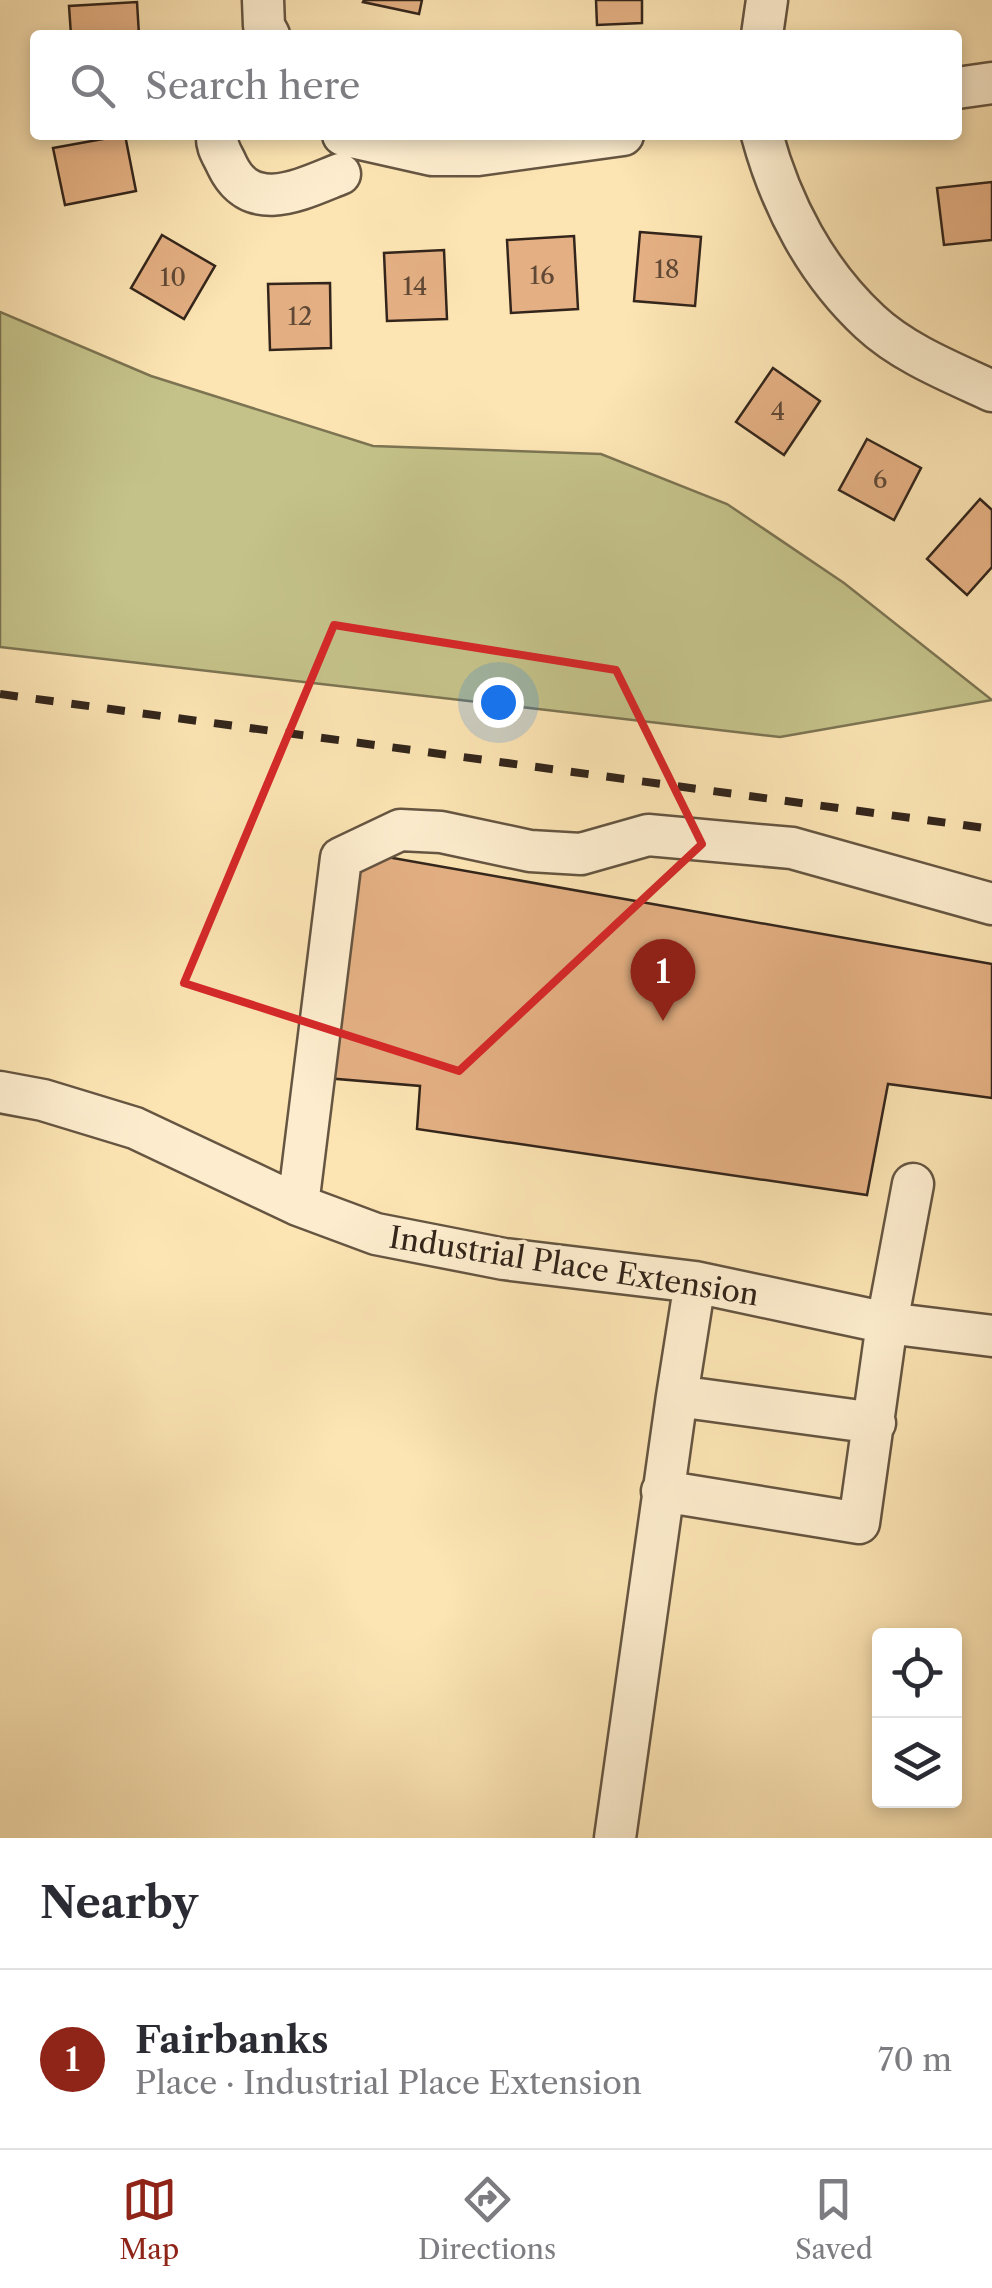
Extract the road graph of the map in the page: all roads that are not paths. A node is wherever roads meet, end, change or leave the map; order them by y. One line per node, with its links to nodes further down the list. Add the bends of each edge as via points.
1 (767, 0): 2 (street)
2 (763, 30)
3 (992, 83): 4 (street)
4 (962, 87)
5 (217, 140): 8 (street, via 230,173 272,196 294,192)
6 (587, 140): 8 (street, via 478,155)
7 (763, 140): 9 (street, via 798,229 829,278 872,324)
8 (342, 155)
9 (992, 391)
10 (992, 904): 13 (street, via 792,848 648,835 581,854 400,830 342,858)
11 (0, 1092): 13 (street, Industrial Place Extension, via 135,1128)
12 (913, 1184): 15 (street)
13 (298, 1205): 14 (street, Industrial Place Extension, via 376,1234 468,1252)
14 (695, 1282): 15 (street, Industrial Place Extension); 17 (street)
15 (887, 1323): 16 (street, Industrial Place Extension); 18 (street)
16 (992, 1336)
17 (677, 1396): 18 (street); 19 (street)
18 (874, 1423): 19 (street, via 860,1523)
19 (662, 1490): 20 (street)
20 (616, 1838)

